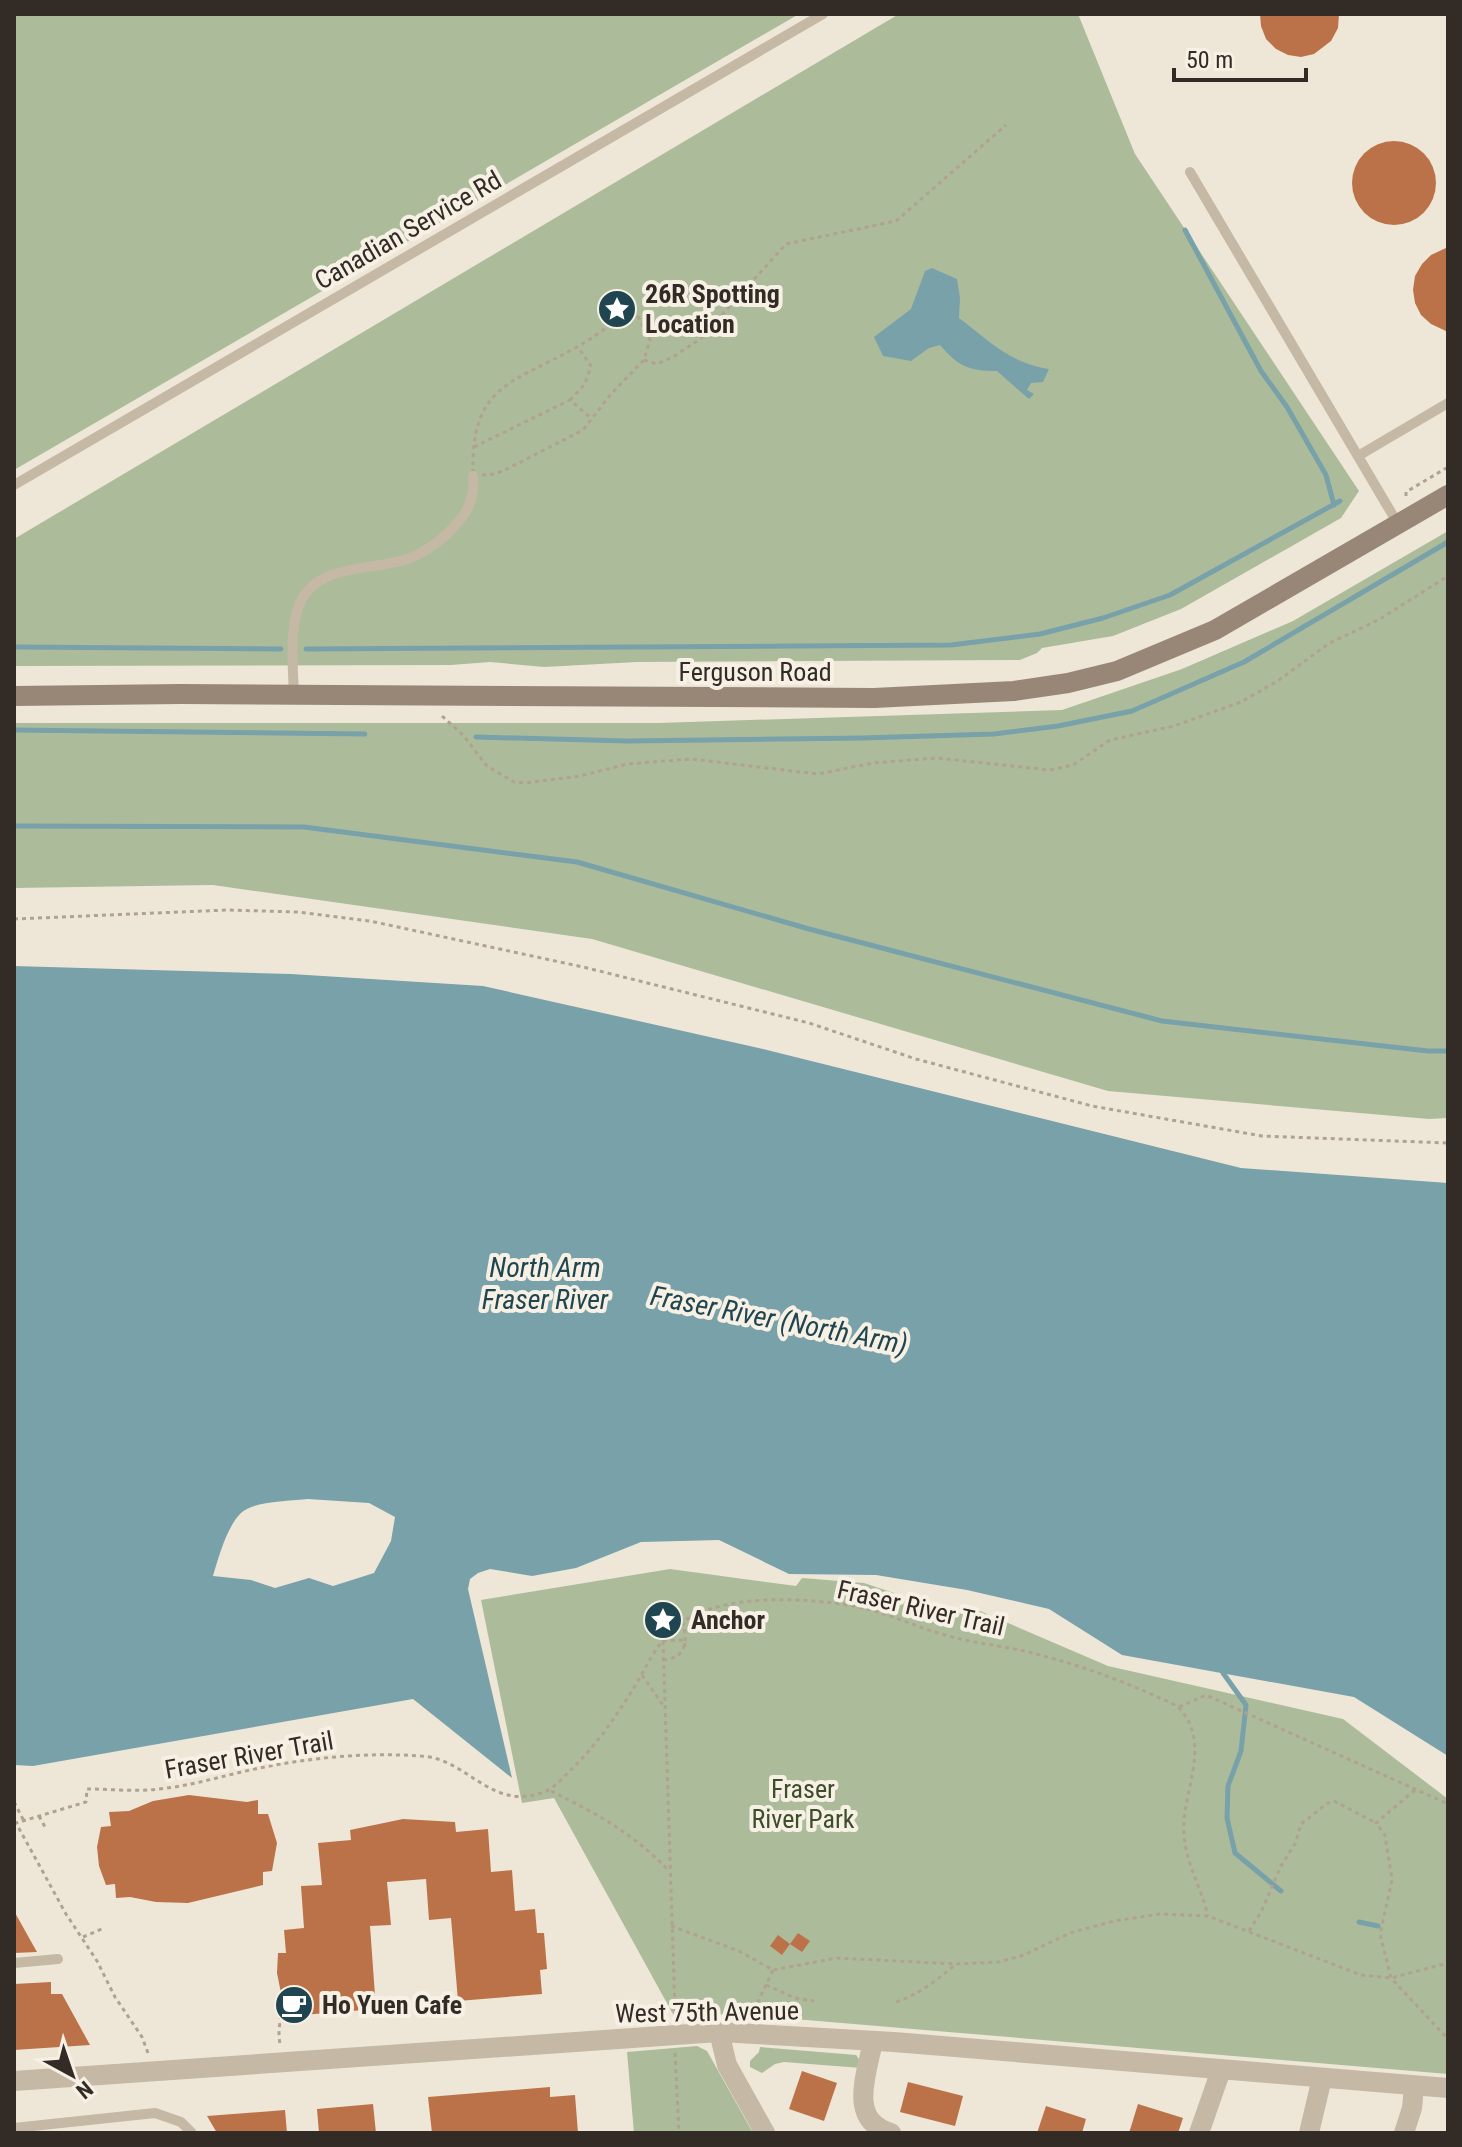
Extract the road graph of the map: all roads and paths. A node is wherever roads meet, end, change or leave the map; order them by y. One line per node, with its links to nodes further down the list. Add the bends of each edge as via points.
1 (823, 14): 13 (lane, Canadian Service Rd)
2 (1006, 125): 5 (path, via 896,221 786,244 700,339 657,364)
3 (1190, 172): 10 (lane)
4 (578, 347): 5 (path, via 634,309 650,340); 6 (path, via 591,366 585,384); 9 (path, via 512,379 495,393 480,417)
5 (644, 360): 8 (path)
6 (570, 400): 8 (path); 9 (path)
7 (1448, 403): 10 (lane)
8 (592, 419): 12 (path, via 583,430 509,468)
9 (474, 447): 12 (path)
10 (1358, 456): 16 (lane)
11 (1448, 467): 15 (path)
12 (473, 476): 18 (lane, via 471,502 463,517 436,543 410,558 331,575 314,584 295,620)
13 (14, 485)
14 (1448, 495): 16 (street, Ferguson Road)
15 (1406, 496)
16 (1398, 524): 18 (street, Ferguson Road, via 1215,630 1117,671 1068,683 874,698)
17 (1448, 576): 20 (path, via 1328,644 1251,697 1185,723 1110,740 1065,767 1050,770 937,758 818,774 691,759 627,764 525,783 487,766)
18 (294, 695): 19 (street, Ferguson Road)
19 (14, 696)
20 (453, 726)
21 (14, 919): 22 (path, via 227,910 370,921 809,1023 916,1059 1092,1106 1262,1136)
22 (1448, 1143)
23 (683, 1622): 24 (path, Fraser River Trail); 25 (path); 28 (path, Fraser River Trail, via 716,1607 780,1600 854,1606 947,1636 1077,1665)
24 (663, 1641): 25 (path, via 684,1640); 26 (path); 27 (path, Fraser River Trail)
25 (685, 1647): 26 (path, via 678,1656)
26 (663, 1660): 29 (path)
27 (642, 1675): 29 (path); 30 (path, Fraser River Trail, via 592,1749)
28 (1179, 1707): 31 (path, via 1206,1695); 39 (path, via 1191,1727 1195,1749 1184,1820 1186,1856)
29 (665, 1708): 38 (path)
30 (550, 1790): 34 (path, Fraser River Trail, via 505,1796 426,1756 364,1755 302,1760 155,1790 87,1789 86,1802); 38 (path, via 644,1845)
31 (1415, 1790): 33 (path); 36 (path)
32 (14, 1802): 35 (path)
33 (1448, 1804)
34 (39, 1816): 35 (path, Fraser River Trail); 37 (path)
35 (24, 1821): 43 (path, via 16,1823)
36 (1376, 1823): 42 (path, via 1342,1803 1328,1803 1301,1824); 49 (path, via 1385,1835 1392,1880 1380,1934)
37 (46, 1829)
38 (669, 1871): 40 (path)
39 (1208, 1916): 42 (path); 47 (path, via 1160,1914 1114,1921 1070,1933 1012,1959)
40 (671, 1926): 48 (path); 55 (path)
41 (104, 1928): 43 (path)
42 (1248, 1932): 49 (path, via 1361,1975)
43 (83, 1937): 60 (path)
44 (58, 1959): 45 (lane)
45 (14, 1963)
46 (1448, 1963): 49 (path)
47 (956, 1964): 48 (path, via 837,1958); 53 (path, via 929,1986)
48 (773, 1970): 50 (path)
49 (1391, 1978): 57 (path)
50 (766, 1985): 51 (path); 54 (path)
51 (814, 2001)
52 (281, 2002): 59 (path)
53 (896, 2002)
54 (754, 2010)
55 (675, 2011)
56 (719, 2032): 58 (street, West 75th Avenue); 64 (street, West 75th Avenue); 70 (street, via 727,2065)
57 (1448, 2039)
58 (873, 2041): 62 (street, West 75th Avenue); 71 (street, via 862,2108 870,2122)
59 (280, 2043)
60 (148, 2053)
61 (675, 2053): 69 (path)
62 (1221, 2070): 63 (street, West 75th Avenue); 72 (street)
63 (1322, 2078): 65 (street, West 75th Avenue); 73 (street)
64 (14, 2081)
65 (1414, 2087): 66 (street, West 75th Avenue); 74 (street)
66 (1448, 2088)
67 (14, 2128): 68 (lane, via 155,2113 181,2122)
68 (192, 2133)
69 (679, 2133)
70 (765, 2133)
71 (891, 2133)
72 (1199, 2133)
73 (1309, 2133)
74 (1404, 2133)

